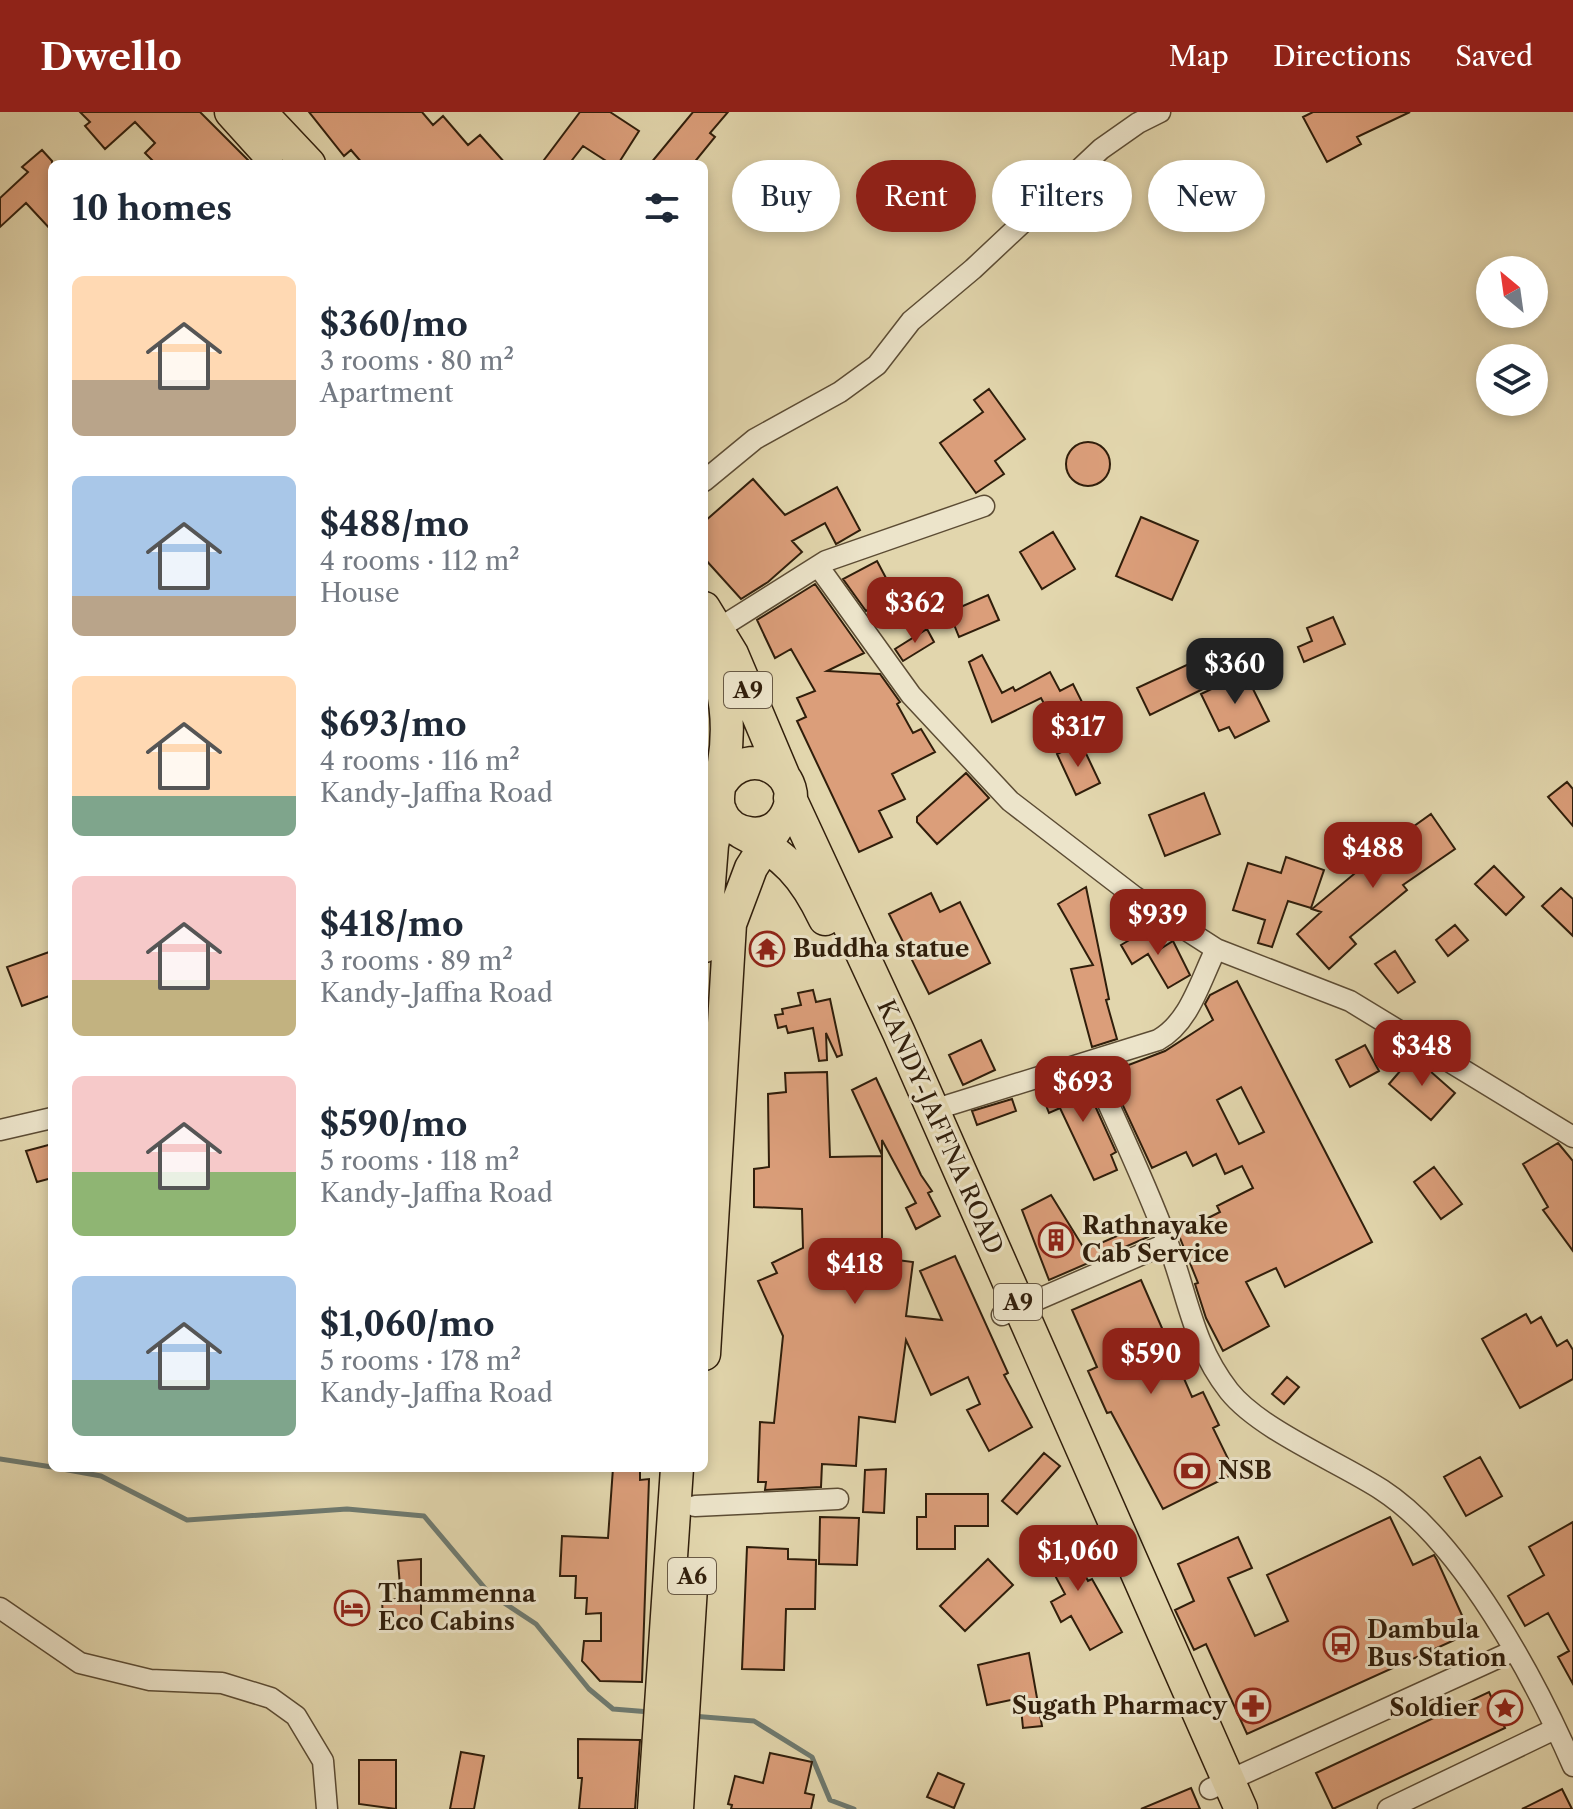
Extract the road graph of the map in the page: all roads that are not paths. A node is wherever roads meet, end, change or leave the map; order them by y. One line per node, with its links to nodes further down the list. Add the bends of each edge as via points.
1 (231, 112): 4 (highway)
2 (260, 112): 5 (highway)
3 (1160, 112): 6 (street, via 1101,149 911,321 877,365 755,439)
4 (274, 160)
5 (305, 160)
6 (708, 478)
7 (984, 506): 8 (street)
8 (818, 566): 9 (street); 14 (street, via 911,695 1010,801 1135,897)
9 (709, 627): 10 (highway, KANDY-JAFFNA ROAD / A9); 10 (highway, A9)
10 (757, 810): 11 (highway, via 712,845); 12 (highway, KANDY-JAFFNA ROAD / A9); 13 (highway); 16 (highway, KANDY-JAFFNA ROAD / A9)
11 (708, 896)
12 (814, 896): 13 (highway, via 795,879 777,877); 22 (highway, KANDY-JAFFNA ROAD / A9)
13 (734, 908): 20 (highway)
14 (1216, 949): 15 (street, via 1177,1027 1146,1046); 19 (street, via 1350,1001)
15 (1090, 1063): 16 (street); 21 (street)
16 (933, 1110): 22 (highway, KANDY-JAFFNA ROAD / A9)
17 (48, 1119): 18 (street)
18 (0, 1130)
19 (1573, 1137)
20 (708, 1215)
21 (1168, 1243): 22 (street); 28 (street, via 1197,1343 1231,1393 1281,1432 1383,1491 1417,1518 1462,1567)
22 (1011, 1310): 33 (highway, KANDY-JAFFNA ROAD / A9)
23 (677, 1472): 29 (highway, A6)
24 (697, 1472): 26 (highway, A6)
25 (838, 1499): 26 (street)
26 (695, 1506): 29 (highway, A6)
27 (0, 1608): 34 (street, via 80,1663 150,1680 222,1683 271,1698 296,1716 323,1761)
28 (1513, 1651): 30 (street); 33 (street)
29 (674, 1686): 31 (highway, A6)
30 (1555, 1729): 32 (street); 37 (street)
31 (671, 1742): 35 (highway, A6); 36 (highway, A6)
32 (1571, 1754)
33 (1225, 1797)
34 (327, 1809)
35 (654, 1809)
36 (677, 1809)
37 (1388, 1809)

